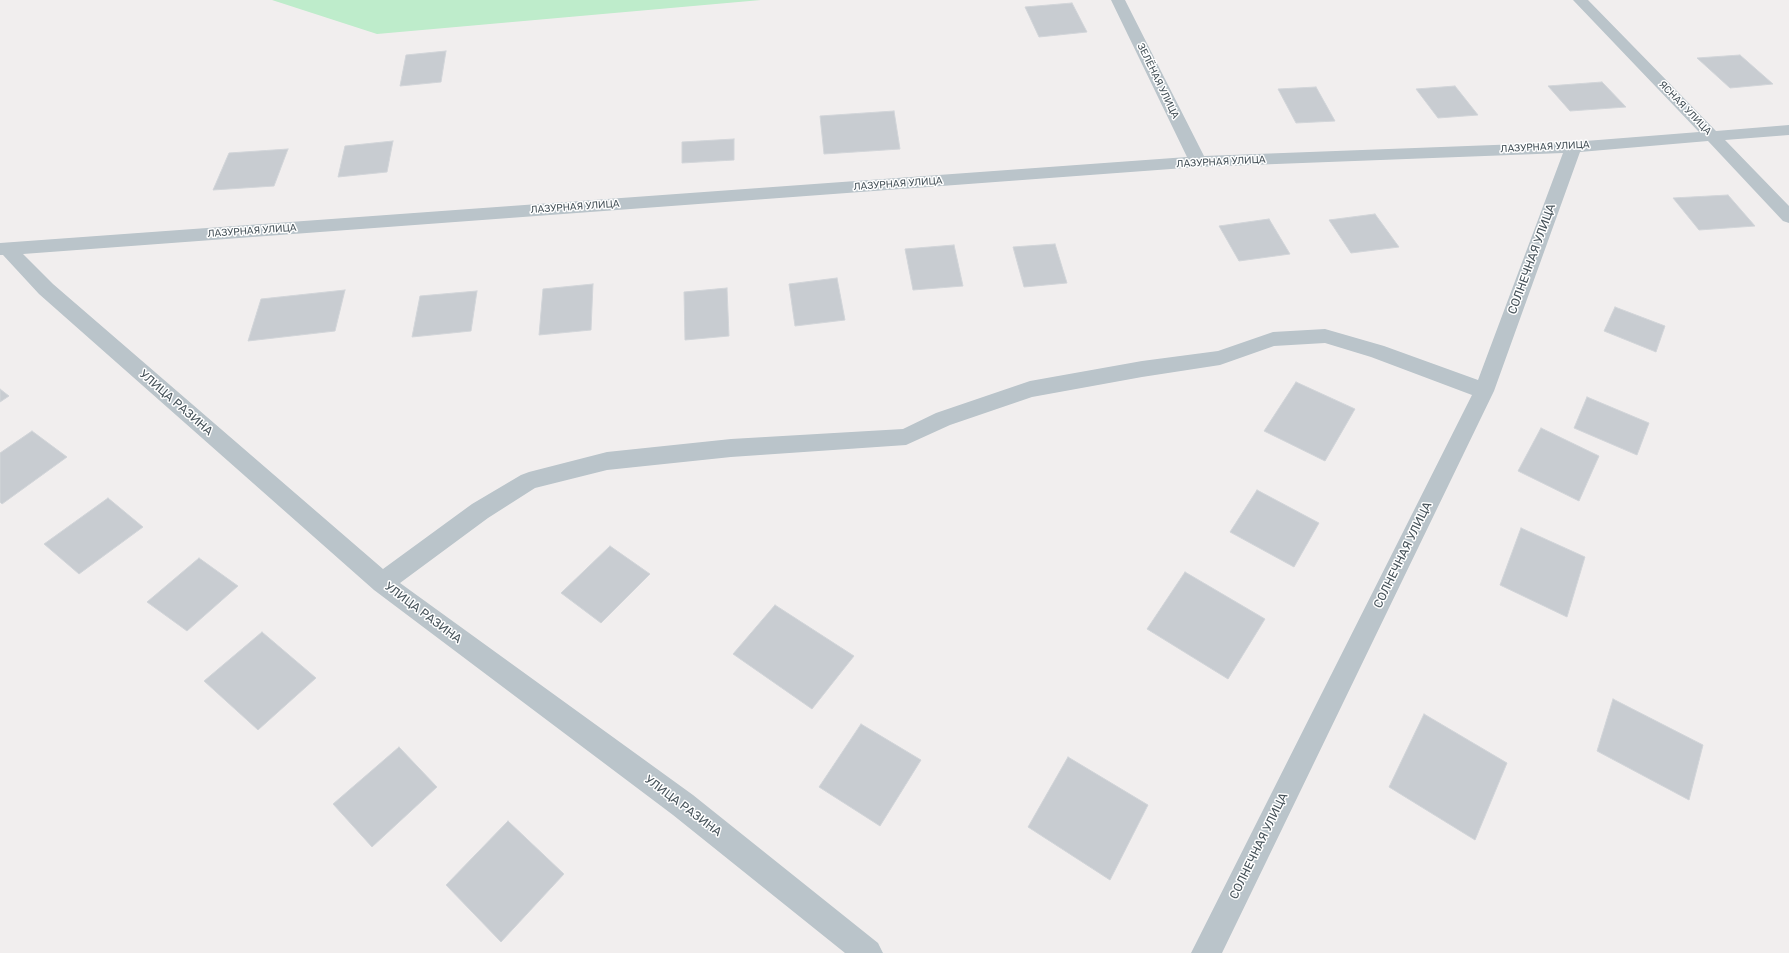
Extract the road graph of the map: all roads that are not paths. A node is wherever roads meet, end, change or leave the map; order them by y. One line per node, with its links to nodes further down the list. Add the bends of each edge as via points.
1 (1118, 0): 6 (street, ЗЕЛЁНАЯ УЛИЦА)
2 (1580, 0): 4 (street, ЯСНАЯ УЛИЦА)
3 (1789, 130): 4 (street, ЛАЗУРНАЯ УЛИЦА)
4 (1713, 136): 5 (street, ЛАЗУРНАЯ УЛИЦА); 7 (street, ЯСНАЯ УЛИЦА)
5 (1572, 147): 6 (street, ЛАЗУРНАЯ УЛИЦА); 9 (street, СОЛНЕЧНАЯ УЛИЦА)
6 (1198, 162): 8 (street, ЛАЗУРНАЯ УЛИЦА)
7 (1789, 218)
8 (4, 249): 10 (street, УЛИЦА РАЗИНА, via 46,289)
9 (1484, 391): 10 (street, via 1377,351 1325,336 1273,338 1220,358 1142,369 1030,390 943,419 906,436 731,448 608,461 529,481 480,512); 12 (street, СОЛНЕЧНАЯ УЛИЦА)
10 (382, 582): 11 (street, УЛИЦА РАЗИНА, via 683,805)
11 (868, 953)
12 (1206, 953)

